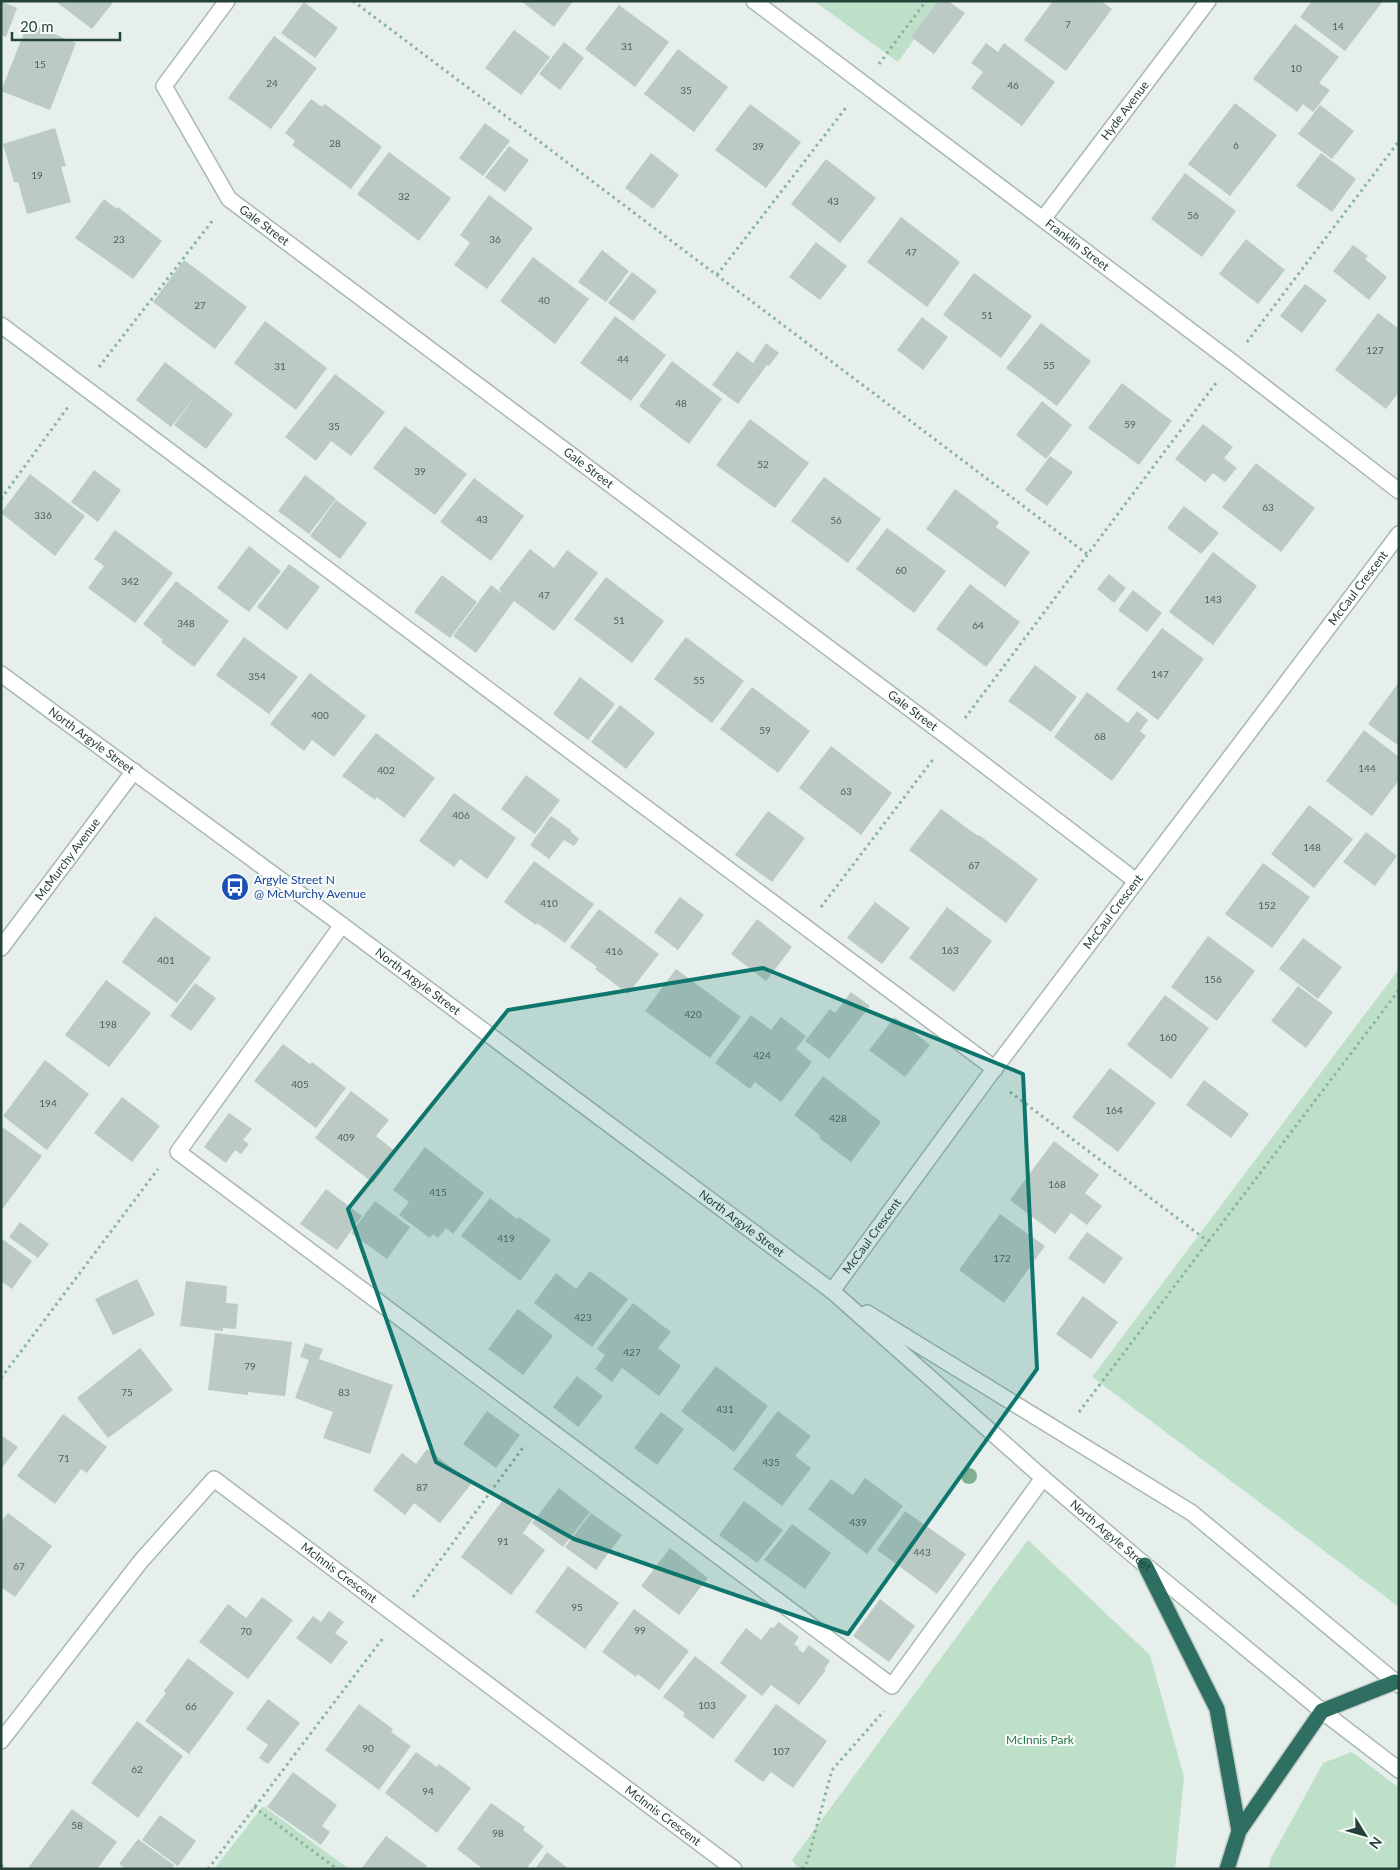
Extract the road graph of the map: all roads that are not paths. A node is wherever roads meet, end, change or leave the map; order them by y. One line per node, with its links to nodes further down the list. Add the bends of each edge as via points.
1 (227, 1): 10 (street, Gale Street, via 164,86 229,199)
2 (754, 1): 4 (street, Franklin Street)
3 (1208, 1): 4 (street, Hyde Avenue)
4 (1043, 219): 6 (street, Franklin Street)
5 (1, 325): 13 (street, via 806,927)
6 (1399, 491)
7 (1399, 534): 10 (street, McCaul Crescent)
8 (1, 674): 9 (street, North Argyle Street)
9 (134, 771): 11 (street, North Argyle Street); 12 (street, McMurchy Avenue)
10 (1136, 881): 13 (street, McCaul Crescent)
11 (342, 925): 14 (street, North Argyle Street); 15 (street, via 178,1152 892,1686)
12 (1, 948)
13 (992, 1072): 14 (street, McCaul Crescent)
14 (832, 1291): 15 (street, North Argyle Street); 17 (street, North Argyle Street, via 1192,1514)
15 (1043, 1478): 16 (street, North Argyle Street)
16 (1145, 1565): 18 (street, North Argyle Street); 21 (highway, via 1217,1709)
17 (1397, 1684): 18 (highway)
18 (1322, 1711): 20 (street, North Argyle Street); 21 (highway)
19 (1, 1741): 22 (street, McInnis Crescent, via 141,1561 214,1479)
20 (1399, 1770)
21 (1239, 1831): 23 (highway)
22 (734, 1869)
23 (1226, 1869)

